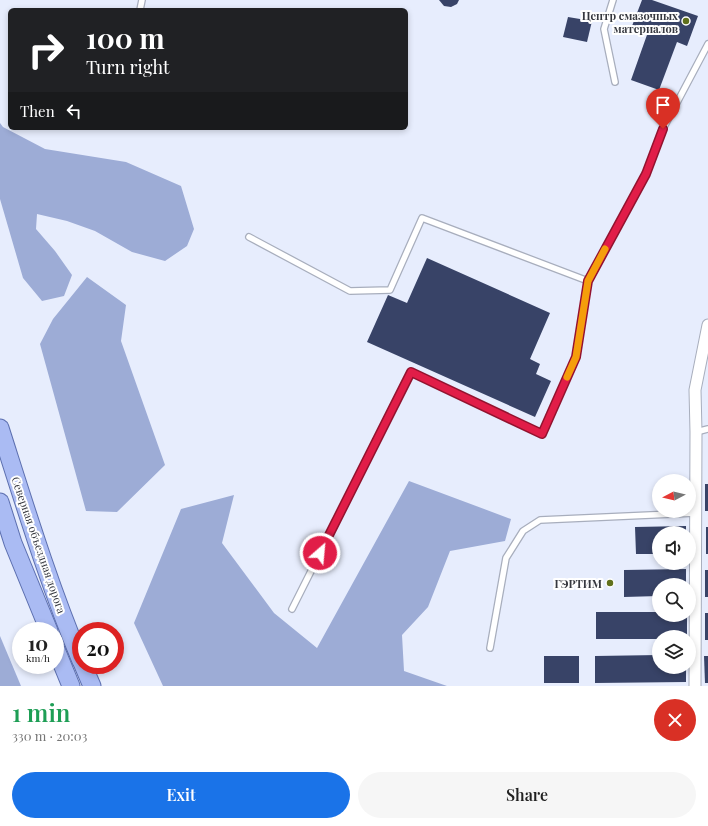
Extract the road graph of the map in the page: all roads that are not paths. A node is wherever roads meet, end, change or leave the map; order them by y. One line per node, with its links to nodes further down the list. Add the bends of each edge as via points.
1 (613, 0): 4 (lane, via 604,29)
2 (708, 44): 3 (lane)
3 (706, 52): 6 (lane, via 663,129 646,174)
4 (615, 82)
5 (249, 237): 6 (lane, via 350,291 390,290 422,218)
6 (588, 281): 15 (lane, via 576,357 542,434 411,372)
7 (708, 325): 10 (street, via 695,390)
8 (0, 428): 17 (main road, Северная объездная дорога, via 54,593)
9 (708, 429): 10 (lane)
10 (696, 432): 11 (street)
11 (695, 474)
12 (0, 502): 16 (main road, Северная объездная дорога, via 13,543)
13 (652, 515): 18 (lane, via 540,520 523,532 506,558)
14 (695, 518): 23 (street)
15 (292, 609)
16 (45, 622)
17 (72, 638)
18 (490, 648)
19 (64, 669): 21 (main road)
20 (87, 674): 22 (main road)
21 (71, 686)
22 (92, 686)
23 (695, 686)

